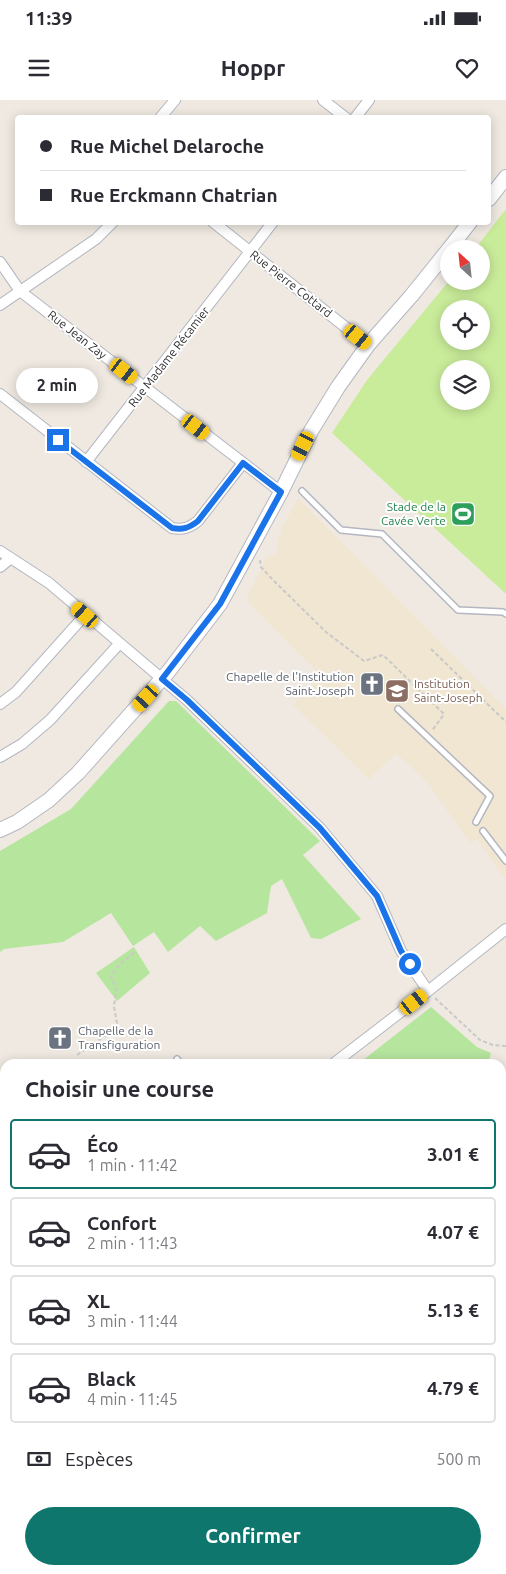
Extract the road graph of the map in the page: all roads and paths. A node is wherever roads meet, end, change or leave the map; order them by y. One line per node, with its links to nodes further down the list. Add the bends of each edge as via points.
1 (175, 100): 4 (street)
2 (323, 100): 5 (street)
3 (369, 100): 6 (street)
4 (162, 115)
5 (342, 115)
6 (357, 115)
7 (506, 177): 8 (street)
8 (491, 196)
9 (110, 225): 17 (street, via 96,239)
10 (217, 225): 14 (street, Rue Pierre Cottard)
11 (271, 225): 14 (street, Rue Madame Récamier)
12 (468, 225): 13 (street)
13 (456, 240)
14 (250, 252): 19 (street, Rue Pierre Cottard); 20 (street, Rue Madame Récamier)
15 (440, 260): 19 (street)
16 (0, 262): 17 (street, Rue Jean Zay)
17 (20, 291): 18 (street); 20 (street, Rue Jean Zay)
18 (0, 305)
19 (368, 345): 25 (street, via 311,431)
20 (145, 387): 22 (street, Rue Madame Récamier); 23 (street, Rue Jean Zay)
21 (0, 394): 22 (street)
22 (86, 462): 23 (street, via 172,528 181,529 198,521)
23 (243, 463): 25 (street, Rue Jean Zay)
24 (302, 491): 30 (lane, via 342,530 382,534 458,610)
25 (281, 492): 26 (street)
26 (256, 539): 34 (street, via 220,604); 38 (path, via 261,567 326,632 364,660 383,655 444,714)
27 (0, 551): 28 (street)
28 (11, 558): 29 (street); 31 (street, via 49,583)
29 (0, 567)
30 (506, 614)
31 (85, 615): 32 (street); 35 (street, via 16,692)
32 (119, 644): 34 (street); 39 (street, via 50,720 22,744)
33 (430, 649): 37 (path)
34 (162, 679): 41 (street, via 78,773 49,800); 46 (street, via 320,828 377,896 401,951)
35 (0, 704)
36 (398, 709): 38 (lane)
37 (506, 722)
38 (428, 738): 40 (lane, via 490,796)
39 (0, 757)
40 (476, 822)
41 (0, 830)
42 (483, 831): 43 (lane)
43 (506, 862)
44 (506, 929): 46 (street)
45 (136, 951): 49 (path, via 111,976 116,989 114,1006 117,1022 112,1031)
46 (428, 991): 50 (street)
47 (442, 1006): 48 (path, via 480,1040)
48 (506, 1046)
49 (76, 1055)
50 (340, 1059)

